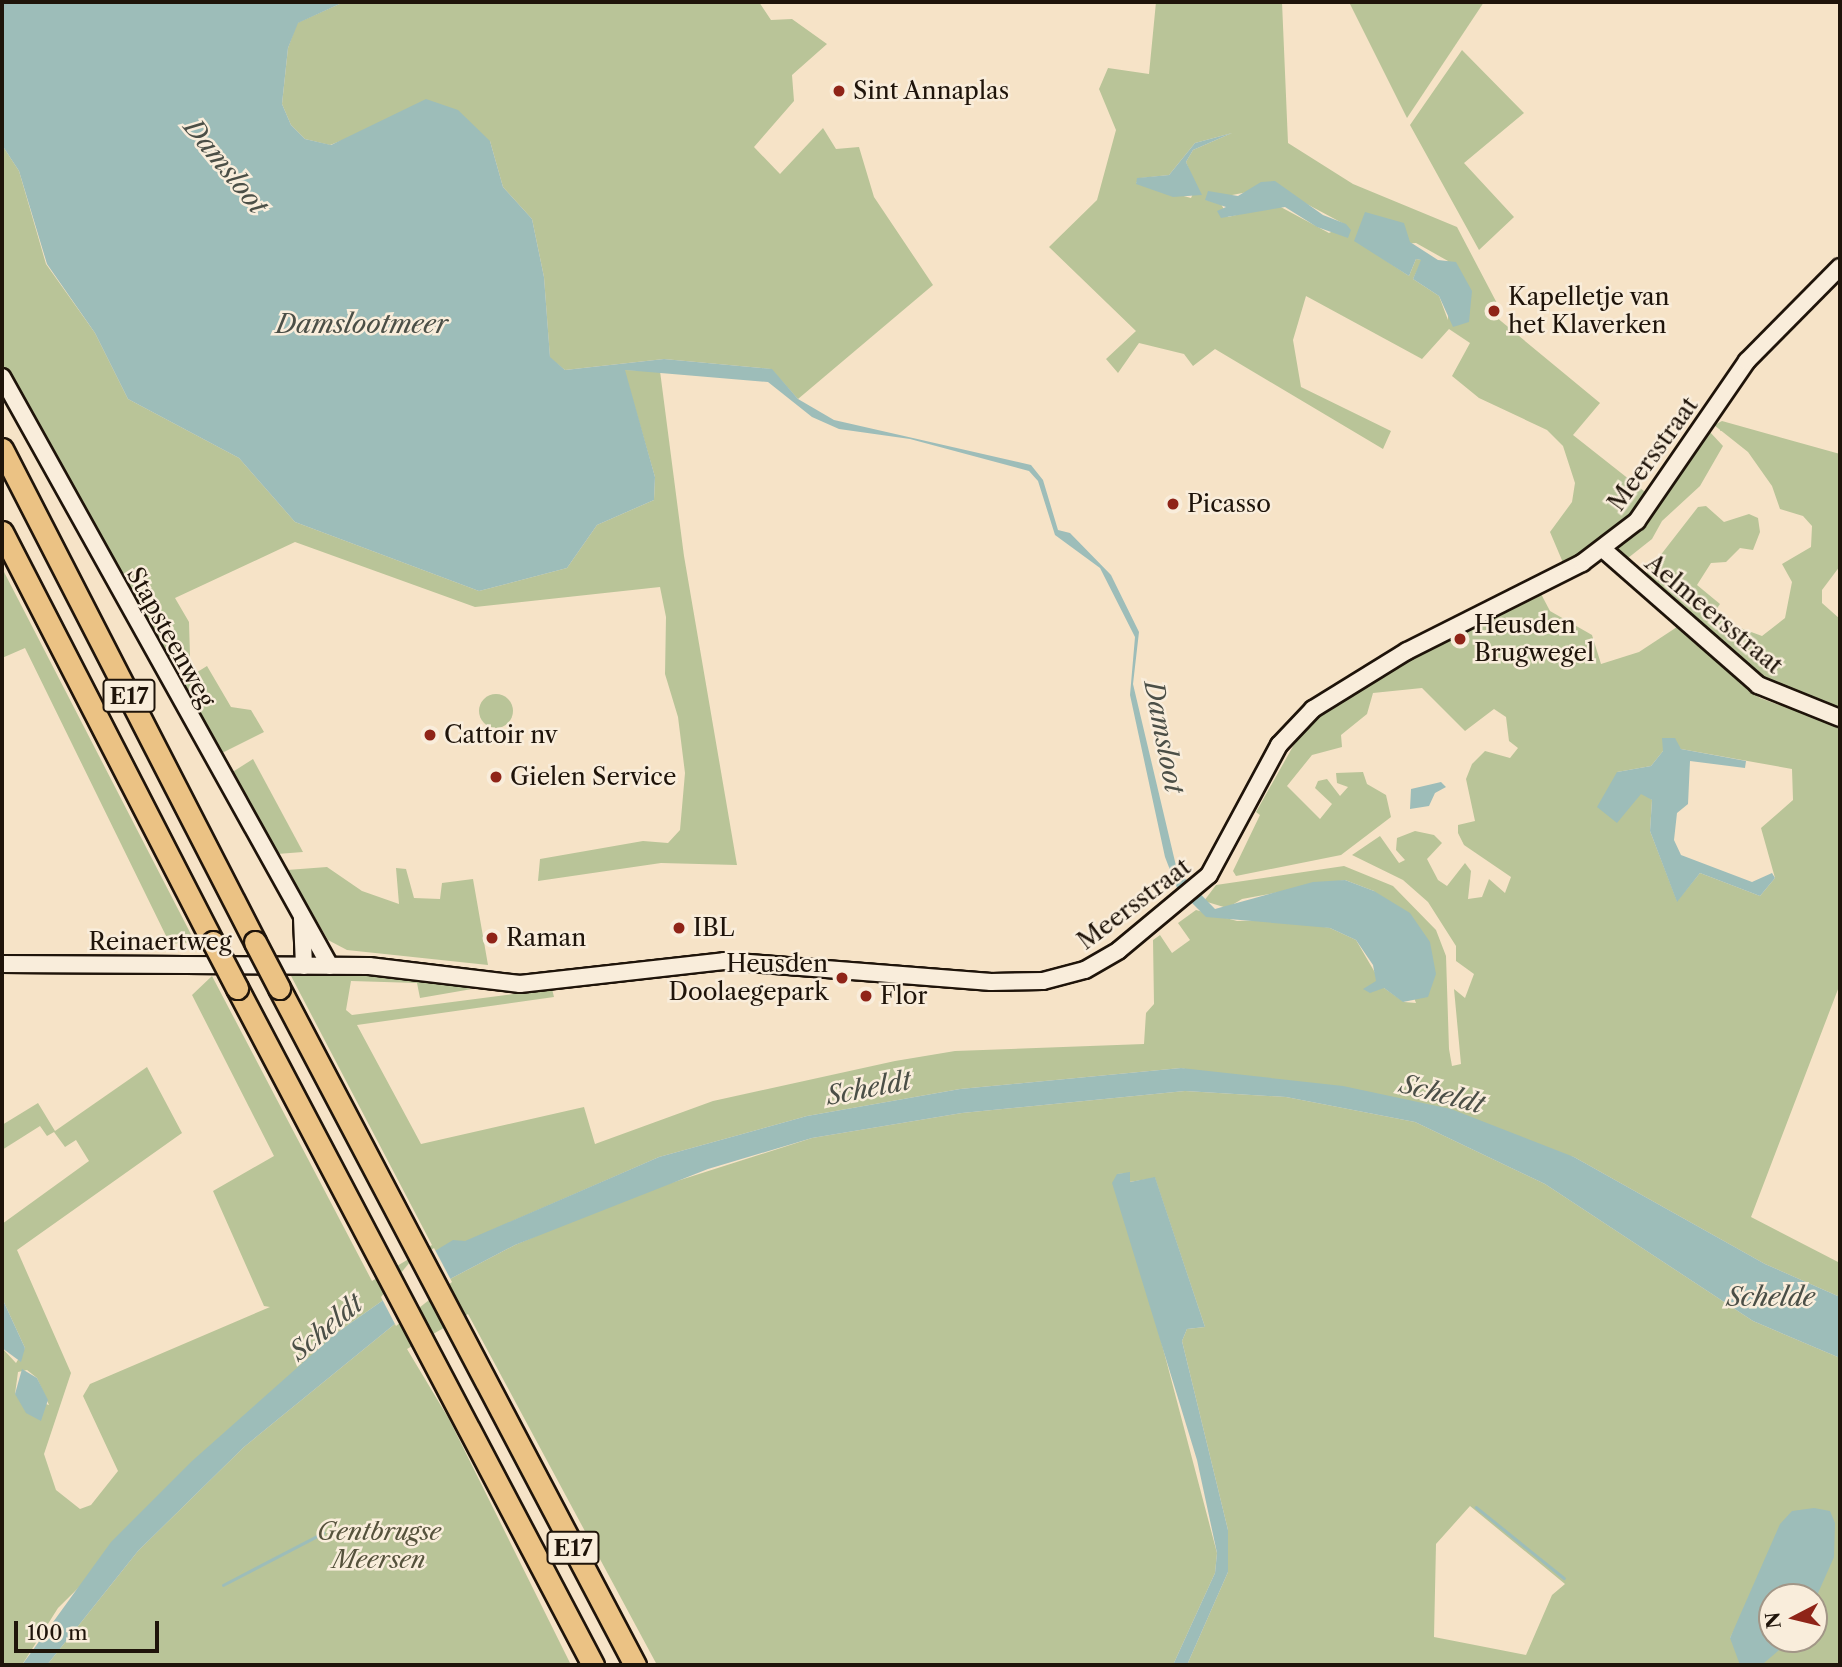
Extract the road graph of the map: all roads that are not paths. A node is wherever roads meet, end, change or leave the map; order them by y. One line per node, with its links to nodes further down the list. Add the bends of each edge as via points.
1 (1840, 267): 5 (main road, Meersstraat, via 1752,356 1637,520)
2 (2, 377): 7 (main road, Stapsteenweg)
3 (2, 449): 11 (highway, E17, bridge)
4 (2, 532): 10 (highway, E17, bridge)
5 (1604, 550): 6 (main road, Aelmeersstraat, via 1758,685); 9 (main road, Meersstraat, via 1407,651 1300,720 1273,755 1217,864 1181,902 1102,962 1043,981 991,982 724,961 520,984 396,967)
6 (1840, 718)
7 (302, 918): 9 (main road, Stapsteenweg); 9 (main road, Stapsteenweg)
8 (2, 964): 9 (main road, Reinaertweg)
9 (318, 966)
10 (593, 1665)
11 (635, 1665)

